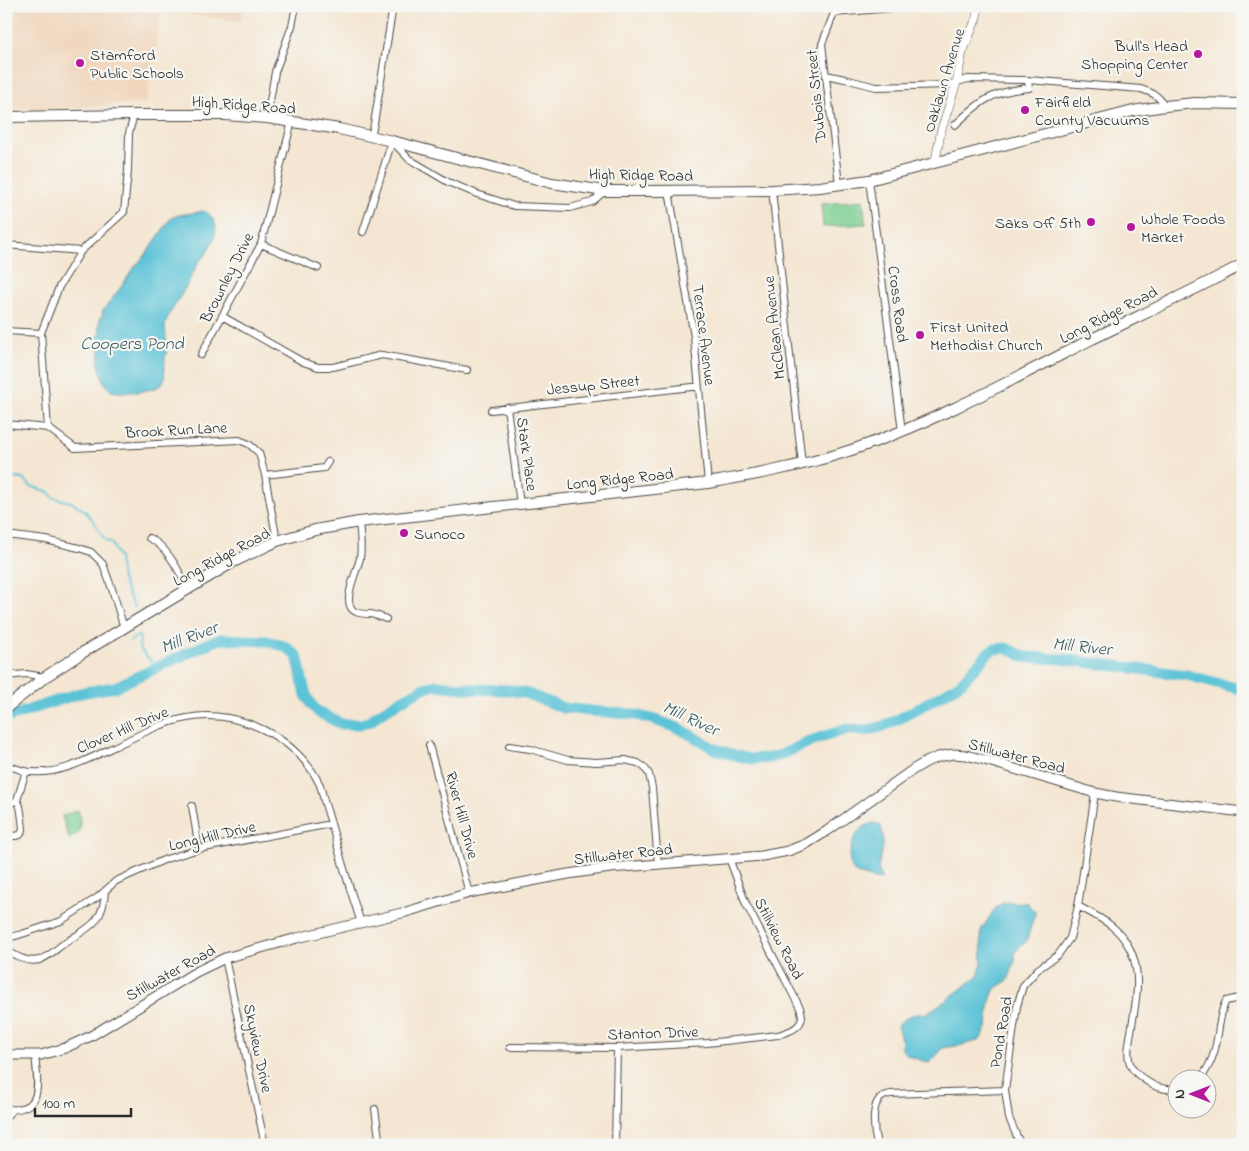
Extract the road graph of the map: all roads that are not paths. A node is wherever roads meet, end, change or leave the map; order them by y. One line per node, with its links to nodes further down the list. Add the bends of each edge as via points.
1 (296, 6): 14 (street, via 275,72)
2 (393, 6): 17 (street)
3 (915, 6): 5 (street)
4 (979, 6): 9 (street, Oaklawn Avenue, via 962,54)
5 (901, 7): 6 (street)
6 (833, 10): 7 (street, Dubois Street, via 822,44)
7 (826, 75): 9 (street, via 876,87 946,85); 21 (street, Dubois Street)
8 (1028, 80): 9 (street); 11 (street, via 1141,89 1155,94); 16 (street, via 1029,88 998,93 979,104)
9 (957, 81): 19 (street, Oaklawn Avenue)
10 (1243, 104): 11 (main road, High Ridge Road)
11 (1165, 106): 19 (main road, High Ridge Road, via 1133,111)
12 (134, 115): 13 (main road, High Ridge Road); 14 (main road, High Ridge Road); 28 (street, via 129,133 124,212)
13 (6, 117)
14 (267, 118): 15 (main road, High Ridge Road)
15 (292, 121): 17 (main road, High Ridge Road); 26 (street, Brownley Drive)
16 (955, 125)
17 (371, 136): 18 (main road, High Ridge Road)
18 (392, 141): 23 (main road, High Ridge Road, via 552,183); 23 (street, via 409,159 448,182 514,206 570,208 592,202); 25 (street)
19 (935, 163): 20 (main road, High Ridge Road)
20 (869, 180): 21 (main road, High Ridge Road); 41 (street, Cross Road)
21 (839, 184): 22 (main road, High Ridge Road)
22 (772, 190): 24 (main road, High Ridge Road); 43 (street, McClean Avenue)
23 (605, 191): 24 (main road, High Ridge Road)
24 (669, 191): 36 (street, Terrace Avenue, via 694,337)
25 (362, 232)
26 (261, 244): 30 (street); 31 (street, Brownley Drive)
27 (6, 245): 28 (street)
28 (81, 251): 33 (street, via 59,287)
29 (1243, 264): 41 (main road, Long Ridge Road)
30 (318, 268)
31 (222, 316): 34 (street, Brownley Drive); 35 (street, via 303,362 318,367 333,367 382,355)
32 (6, 330): 33 (street)
33 (41, 333): 40 (street)
34 (201, 355)
35 (467, 370)
36 (698, 387): 37 (street, Jessup Street); 45 (street, Terrace Avenue)
37 (507, 407): 38 (street, Jessup Street); 46 (street, Stark Place)
38 (491, 410)
39 (6, 424): 40 (street)
40 (48, 428): 44 (street, Brook Run Lane, via 75,448 239,440 250,444 259,453)
41 (902, 431): 43 (main road, Long Ridge Road)
42 (328, 462): 44 (street, via 324,468)
43 (802, 464): 45 (main road, Long Ridge Road)
44 (265, 475): 50 (street, Brook Run Lane)
45 (708, 483): 46 (main road, Long Ridge Road)
46 (520, 504): 47 (main road, Long Ridge Road)
47 (358, 522): 50 (main road, Long Ridge Road); 52 (street, via 360,557 348,600 350,608 356,613)
48 (6, 535): 53 (street, via 46,540 91,552 102,564)
49 (149, 538): 51 (street, via 176,566)
50 (277, 541): 51 (main road, Long Ridge Road)
51 (188, 589): 53 (main road, Long Ridge Road)
52 (386, 619)
53 (124, 628): 55 (main road, Long Ridge Road)
54 (6, 676): 55 (street, via 26,674)
55 (45, 677): 56 (main road, Long Ridge Road)
56 (8, 707)
57 (429, 744): 72 (street, River Hill Drive)
58 (509, 746): 70 (street, via 568,760 626,760 644,767 652,788)
59 (6, 765): 60 (street, Clover Hill Drive)
60 (26, 771): 62 (street); 66 (street, Clover Hill Drive, via 59,770 79,763 166,722 202,716 221,717 262,728 304,760 320,786)
61 (1095, 794): 65 (main road, Stillwater Road); 69 (main road, Stillwater Road, via 985,760 953,754 914,769 806,844 776,854); 73 (street, Pond Road)
62 (18, 800): 64 (street); 67 (street, via 23,830 20,835)
63 (192, 806): 68 (street)
64 (6, 809)
65 (1243, 812)
66 (332, 824): 68 (street, Long Hill Drive); 74 (street, Clover Hill Drive)
67 (6, 835)
68 (199, 849): 71 (street, Long Hill Drive, via 135,872 116,881)
69 (729, 858): 70 (main road, Stillwater Road); 79 (street, Stillview Road, via 746,904 800,1008 802,1017)
70 (658, 864): 72 (main road, Stillwater Road, via 568,874)
71 (105, 891): 75 (street, Long Hill Drive, via 61,921); 76 (street, via 103,909 90,928 39,960 28,960)
72 (469, 893): 74 (main road, Stillwater Road)
73 (1078, 906): 85 (street, via 1111,924 1124,937 1131,951 1137,972 1128,1053 1131,1067 1153,1086); 86 (street, Pond Road, via 1070,938 1058,955 1038,969 1023,986 1017,1006)
74 (361, 923): 77 (main road, Stillwater Road)
75 (6, 938)
76 (6, 950)
77 (225, 958): 83 (main road, Stillwater Road, via 90,1036 65,1048); 90 (street, Skyview Drive)
78 (1243, 997): 84 (street, via 1226,1001 1222,1008 1215,1051)
79 (796, 1028): 81 (street, Stanton Drive, via 778,1035 707,1043)
80 (510, 1047): 81 (street, Stanton Drive)
81 (617, 1048): 92 (street)
82 (6, 1053): 83 (main road, Stillwater Road)
83 (36, 1055): 87 (street, via 37,1089 34,1100 28,1106)
84 (1208, 1068)
85 (1166, 1089)
86 (1005, 1090): 93 (street, via 881,1097 874,1118); 94 (street, Pond Road, via 1009,1118)
87 (9, 1108): 89 (street)
88 (376, 1109): 91 (street)
89 (6, 1117)
90 (265, 1145)
91 (380, 1145)
92 (615, 1145)
93 (877, 1145)
94 (1022, 1145)

